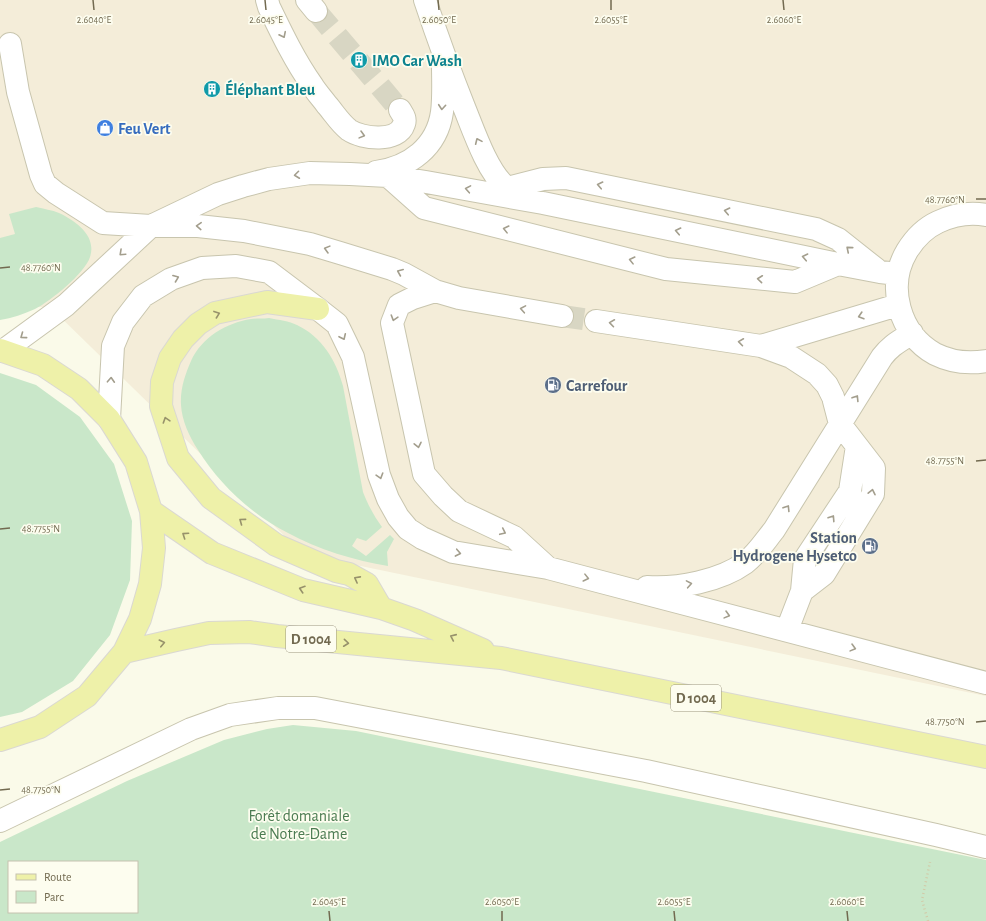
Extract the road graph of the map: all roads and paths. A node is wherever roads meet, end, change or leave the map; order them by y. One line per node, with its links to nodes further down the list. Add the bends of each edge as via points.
1 (267, 0): 5 (street, one-way to 5, via 290,50 312,85 349,130 366,137 397,133 405,121)
2 (425, 0): 4 (street)
3 (10, 44): 10 (street, via 22,112 45,184 103,223)
4 (444, 54): 6 (street, one-way to 6, via 441,120 435,136 422,152 387,170); 8 (street, one-way to 4, via 500,181 479,145)
5 (400, 110)
6 (323, 174): 7 (street); 10 (street, one-way to 10, via 283,177 243,186 218,194)
7 (388, 176): 8 (street, one-way to 7); 11 (street, one-way to 7, via 795,282 666,269 424,208)
8 (498, 191): 11 (street, one-way to 8, via 543,203); 12 (street, one-way to 8, via 838,239 816,229 566,178 543,179)
9 (986, 216): 12 (street, via 967,214 950,217 931,226 920,234 902,262)
10 (151, 226): 13 (street, one-way to 10, via 392,269 310,244 236,230 198,226); 20 (street, one-way to 20, via 66,305)
11 (838, 264): 12 (street)
12 (889, 273): 14 (street, via 897,288)
13 (435, 291): 16 (street, one-way to 13, via 459,298); 25 (street, one-way to 25, via 399,305 392,323 424,474 459,511 514,537)
14 (898, 305): 18 (street); 19 (street, one-way to 19)
15 (318, 309): 22 (street, one-way to 15, via 113,346 123,322 143,296 171,279 202,268 236,266 269,272); 25 (street, one-way to 25, via 337,324 353,357 379,475 388,499 408,529 452,552); 27 (main road, one-way to 15, via 367,584 349,574 336,571 276,545 211,498 178,458 161,406 162,382 170,358 183,339 198,324 215,313 267,302)
16 (562, 316)
17 (596, 321): 19 (street, one-way to 17)
18 (912, 333): 21 (street, via 928,350 942,357 965,363); 23 (street, one-way to 18, via 887,350)
19 (761, 346): 23 (street, via 791,357 823,379 831,391)
20 (1, 350): 22 (main road, via 49,369 79,389)
21 (986, 361)
22 (109, 419): 24 (main road, via 136,462)
23 (840, 424): 26 (street, one-way to 23, via 649,587 681,585 710,579 746,562 774,530); 28 (street, one-way to 23, via 802,591 824,574 873,494 874,468)
24 (151, 512): 27 (main road, D 1004, one-way to 24, via 303,590 212,553); 29 (main road, via 154,548 150,584 140,619)
25 (548, 568): 26 (street, one-way to 26)
26 (608, 583): 28 (street, one-way to 28)
27 (381, 608): 30 (main road, D 1004, one-way to 27)
28 (787, 630): 31 (street, one-way to 31)
29 (124, 652): 30 (main road, D 1004, one-way to 30, via 209,633 249,632); 32 (main road, via 87,696 40,727)
30 (501, 658): 33 (main road, D 1004)
31 (986, 683)
32 (0, 740)
33 (986, 757)
34 (0, 821): 35 (street, via 191,729 230,715 278,708 315,708 646,771)
35 (936, 835): 36 (street); 37 (path, via 922,900)
36 (986, 847)
37 (928, 921)

